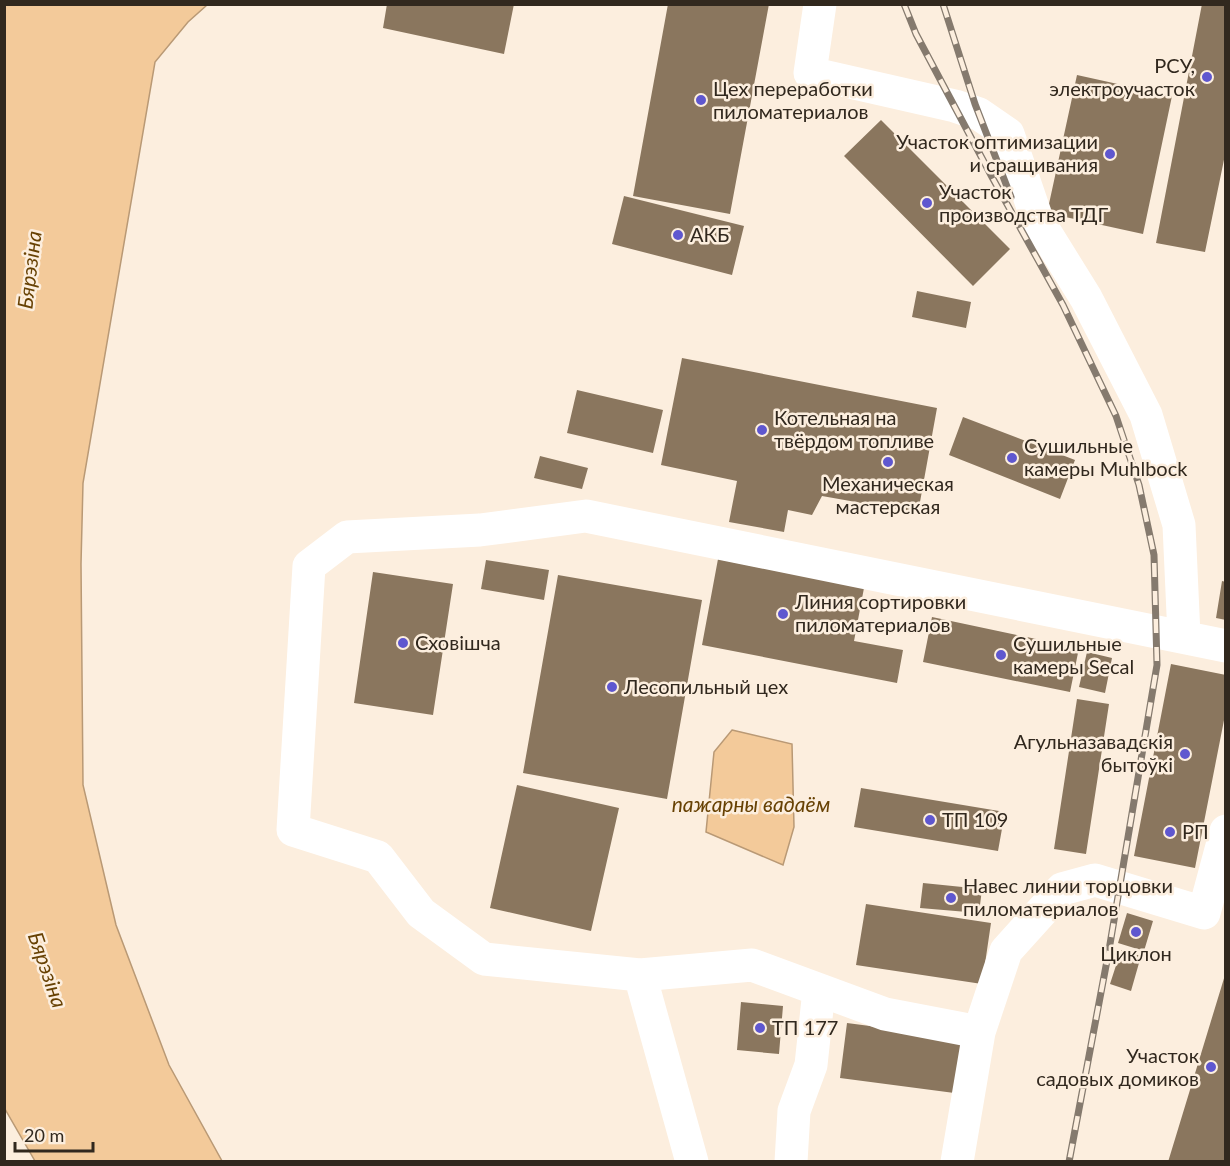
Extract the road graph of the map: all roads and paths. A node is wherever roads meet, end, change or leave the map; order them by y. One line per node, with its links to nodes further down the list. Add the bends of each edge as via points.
1 (820, 4): 2 (lane, via 810,73 955,106 979,114 1008,134 1037,219 1086,298 1146,415 1179,525)
2 (1184, 636): 3 (lane); 5 (lane, via 586,516 480,530 348,537 309,566 293,830 378,857 422,913 484,959)
3 (1226, 646)
4 (1226, 831): 7 (lane, via 1204,913 1095,880 1062,889 1006,951)
5 (640, 975): 6 (lane, via 752,965); 8 (lane)
6 (819, 990): 7 (lane, via 885,1014); 9 (lane, via 811,1065 795,1111)
7 (979, 1032): 10 (lane)
8 (692, 1161)
9 (791, 1161)
10 (957, 1161)

